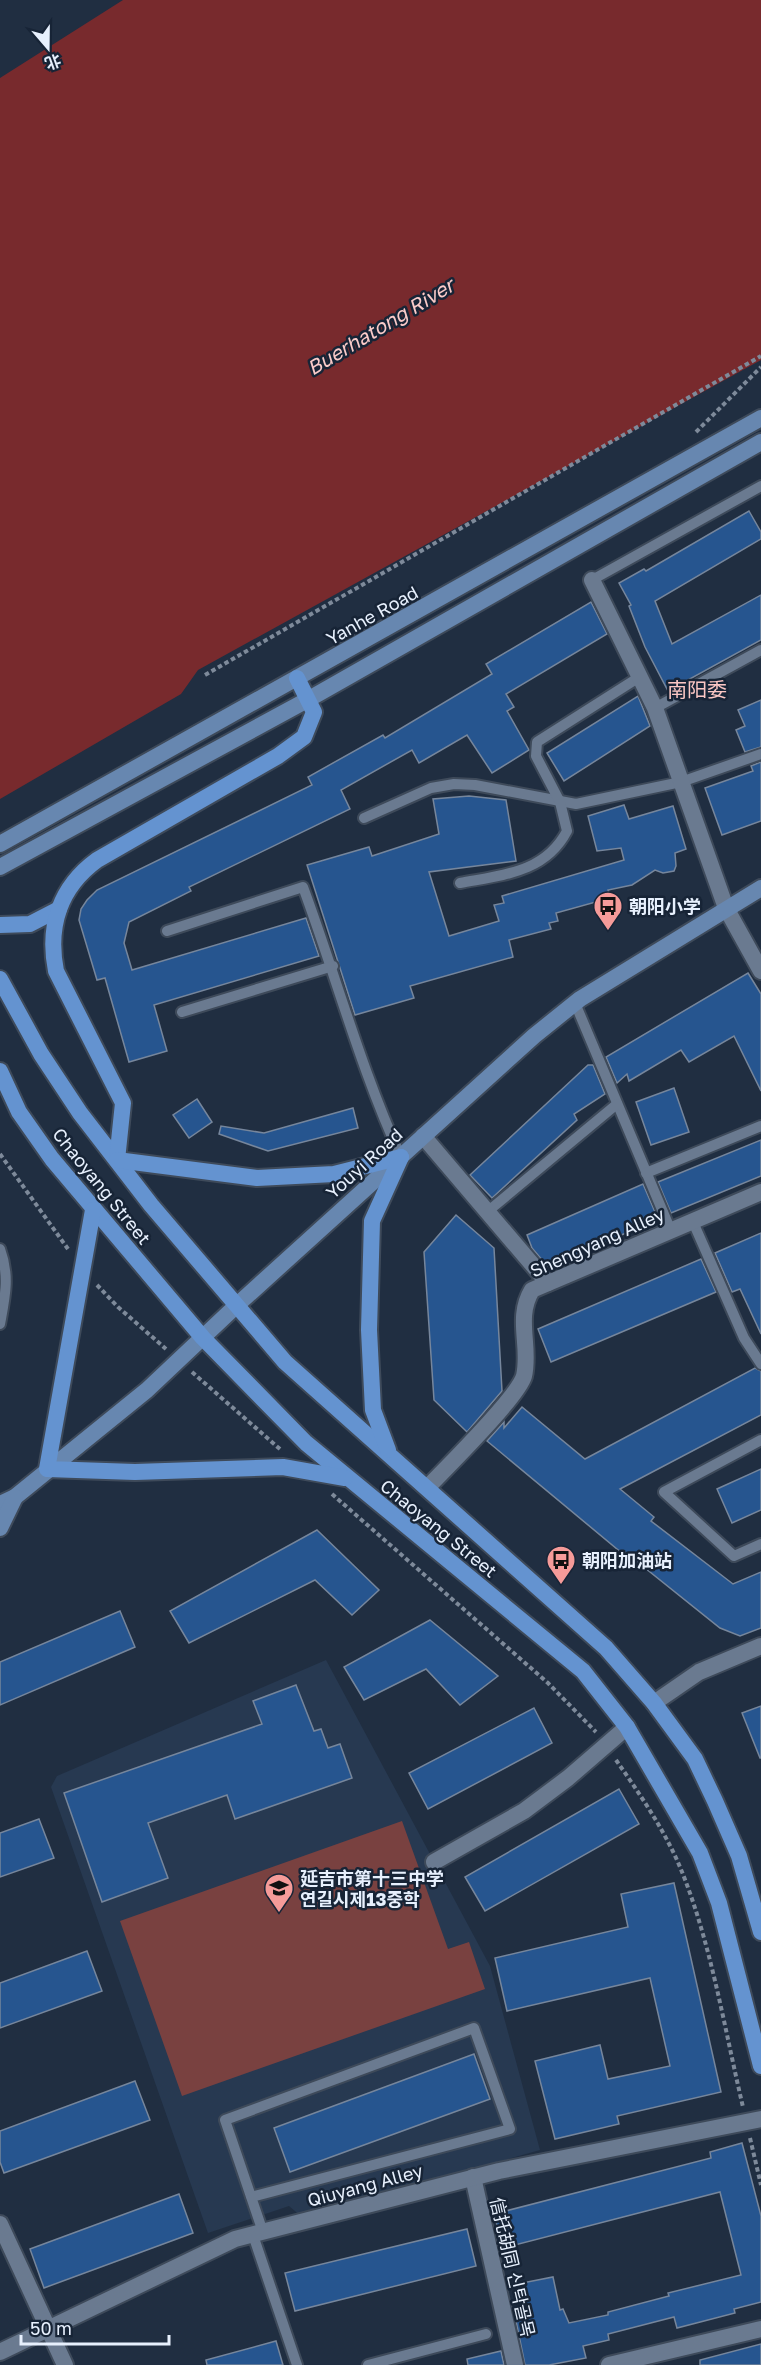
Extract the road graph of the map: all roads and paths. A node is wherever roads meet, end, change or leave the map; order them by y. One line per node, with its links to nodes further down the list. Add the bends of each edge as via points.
1 (761, 356): 9 (path)
2 (761, 367): 4 (path)
3 (761, 418): 11 (main road, Yanhe Road)
4 (696, 433)
5 (761, 442): 12 (main road)
6 (761, 486): 7 (lane)
7 (592, 580): 10 (street)
8 (761, 650): 13 (lane)
9 (205, 675)
10 (641, 676): 13 (street); 16 (lane, via 537,742 536,756)
11 (297, 678): 12 (main road); 18 (main road, Yanhe Road)
12 (309, 699): 19 (main road); 23 (main road, via 314,718 293,746 97,860 78,874)
13 (655, 708): 15 (street)
14 (761, 754): 15 (lane)
15 (681, 782): 16 (lane, via 576,804); 22 (street)
16 (560, 802): 17 (lane, via 454,784 431,788); 20 (lane, via 567,831 558,848 523,870)
17 (364, 818)
18 (0, 843)
19 (0, 867)
20 (460, 883)
21 (761, 888): 22 (main road, Youyi Road)
22 (726, 908): 27 (street); 29 (main road, Youyi Road)
23 (59, 909): 24 (main road, via 30,924); 39 (main road, via 53,939 56,971 123,1103)
24 (0, 925)
25 (167, 931): 26 (lane, via 303,886)
26 (333, 966): 30 (lane); 38 (lane, via 382,1114)
27 (761, 971)
28 (0, 979): 39 (main road, Chaoyang Street, via 58,1082)
29 (575, 1003): 33 (lane); 36 (main road, Youyi Road, via 495,1069)
30 (182, 1012)
31 (0, 1071): 34 (main road, Chaoyang Street)
32 (0, 1100): 34 (main road)
33 (617, 1104): 40 (lane); 43 (lane)
34 (20, 1112): 42 (main road, Chaoyang Street)
35 (761, 1126): 40 (lane)
36 (423, 1136): 38 (main road, Youyi Road); 43 (street)
37 (0, 1154): 47 (path)
38 (401, 1157): 39 (main road, via 334,1174 257,1178); 49 (main road, Youyi Road); 55 (main road, via 372,1221 369,1330 373,1410)
39 (117, 1160): 49 (main road, Chaoyang Street, via 151,1206)
40 (646, 1173): 45 (lane)
41 (761, 1192): 44 (street, Shengyang Alley)
42 (93, 1210): 47 (main road); 51 (main road, Chaoyang Street)
43 (488, 1212): 48 (street)
44 (693, 1221): 45 (street, Shengyang Alley); 53 (lane, via 744,1338)
45 (671, 1231): 48 (street, Shengyang Alley)
46 (0, 1249): 50 (lane, via 7,1283)
47 (83, 1269): 52 (path, via 117,1307); 56 (main road)
48 (548, 1283): 59 (street, Shengyang Alley, via 532,1290 525,1301 523,1378 510,1398)
49 (237, 1305): 51 (main road, Youyi Road); 55 (main road, Chaoyang Street, via 285,1362)
50 (0, 1323)
51 (203, 1338): 52 (main road, Youyi Road); 58 (main road, Chaoyang Street, via 306,1443)
52 (179, 1361): 56 (main road, Youyi Road); 57 (path)
53 (761, 1364)
54 (761, 1440): 63 (lane, via 664,1492 734,1556)
55 (390, 1453): 59 (main road, Chaoyang Street)
56 (47, 1470): 57 (main road); 61 (main road, Youyi Road)
57 (304, 1470): 58 (main road)
58 (347, 1478): 66 (main road, Chaoyang Street, via 583,1671)
59 (428, 1487): 65 (main road, Chaoyang Street, via 606,1648)
60 (330, 1493): 67 (path, via 548,1683 591,1724)
61 (8, 1501): 62 (main road, Youyi Road)
62 (0, 1528)
63 (761, 1544)
64 (761, 1646): 65 (street, via 699,1672)
65 (654, 1703): 69 (main road, Chaoyang Street, via 695,1760 715,1801 739,1856)
66 (627, 1727): 67 (street); 70 (main road, Chaoyang Street, via 700,1853 719,1903)
67 (606, 1745): 68 (street, via 524,1811); 71 (path, via 679,1865 697,1915)
68 (434, 1862)
69 (761, 1932)
70 (761, 2066)
71 (754, 2120): 72 (street, Qiuyang Alley); 73 (path)
72 (473, 2177): 76 (street, Qiuyang Alley); 84 (street, 信托胡同 신탁골목)
73 (761, 2185)
74 (251, 2197): 74 (lane, via 225,2120 474,2028 510,2129); 76 (lane)
75 (0, 2224): 77 (street)
76 (258, 2233): 77 (street, Qiuyang Alley, via 235,2239); 82 (lane)
77 (50, 2328): 80 (street, Qiuyang Alley); 81 (street)
78 (761, 2329): 85 (street)
79 (486, 2334): 83 (lane)
80 (0, 2352)
81 (65, 2365)
82 (297, 2365)
83 (368, 2365)
84 (515, 2365)
85 (609, 2365)

